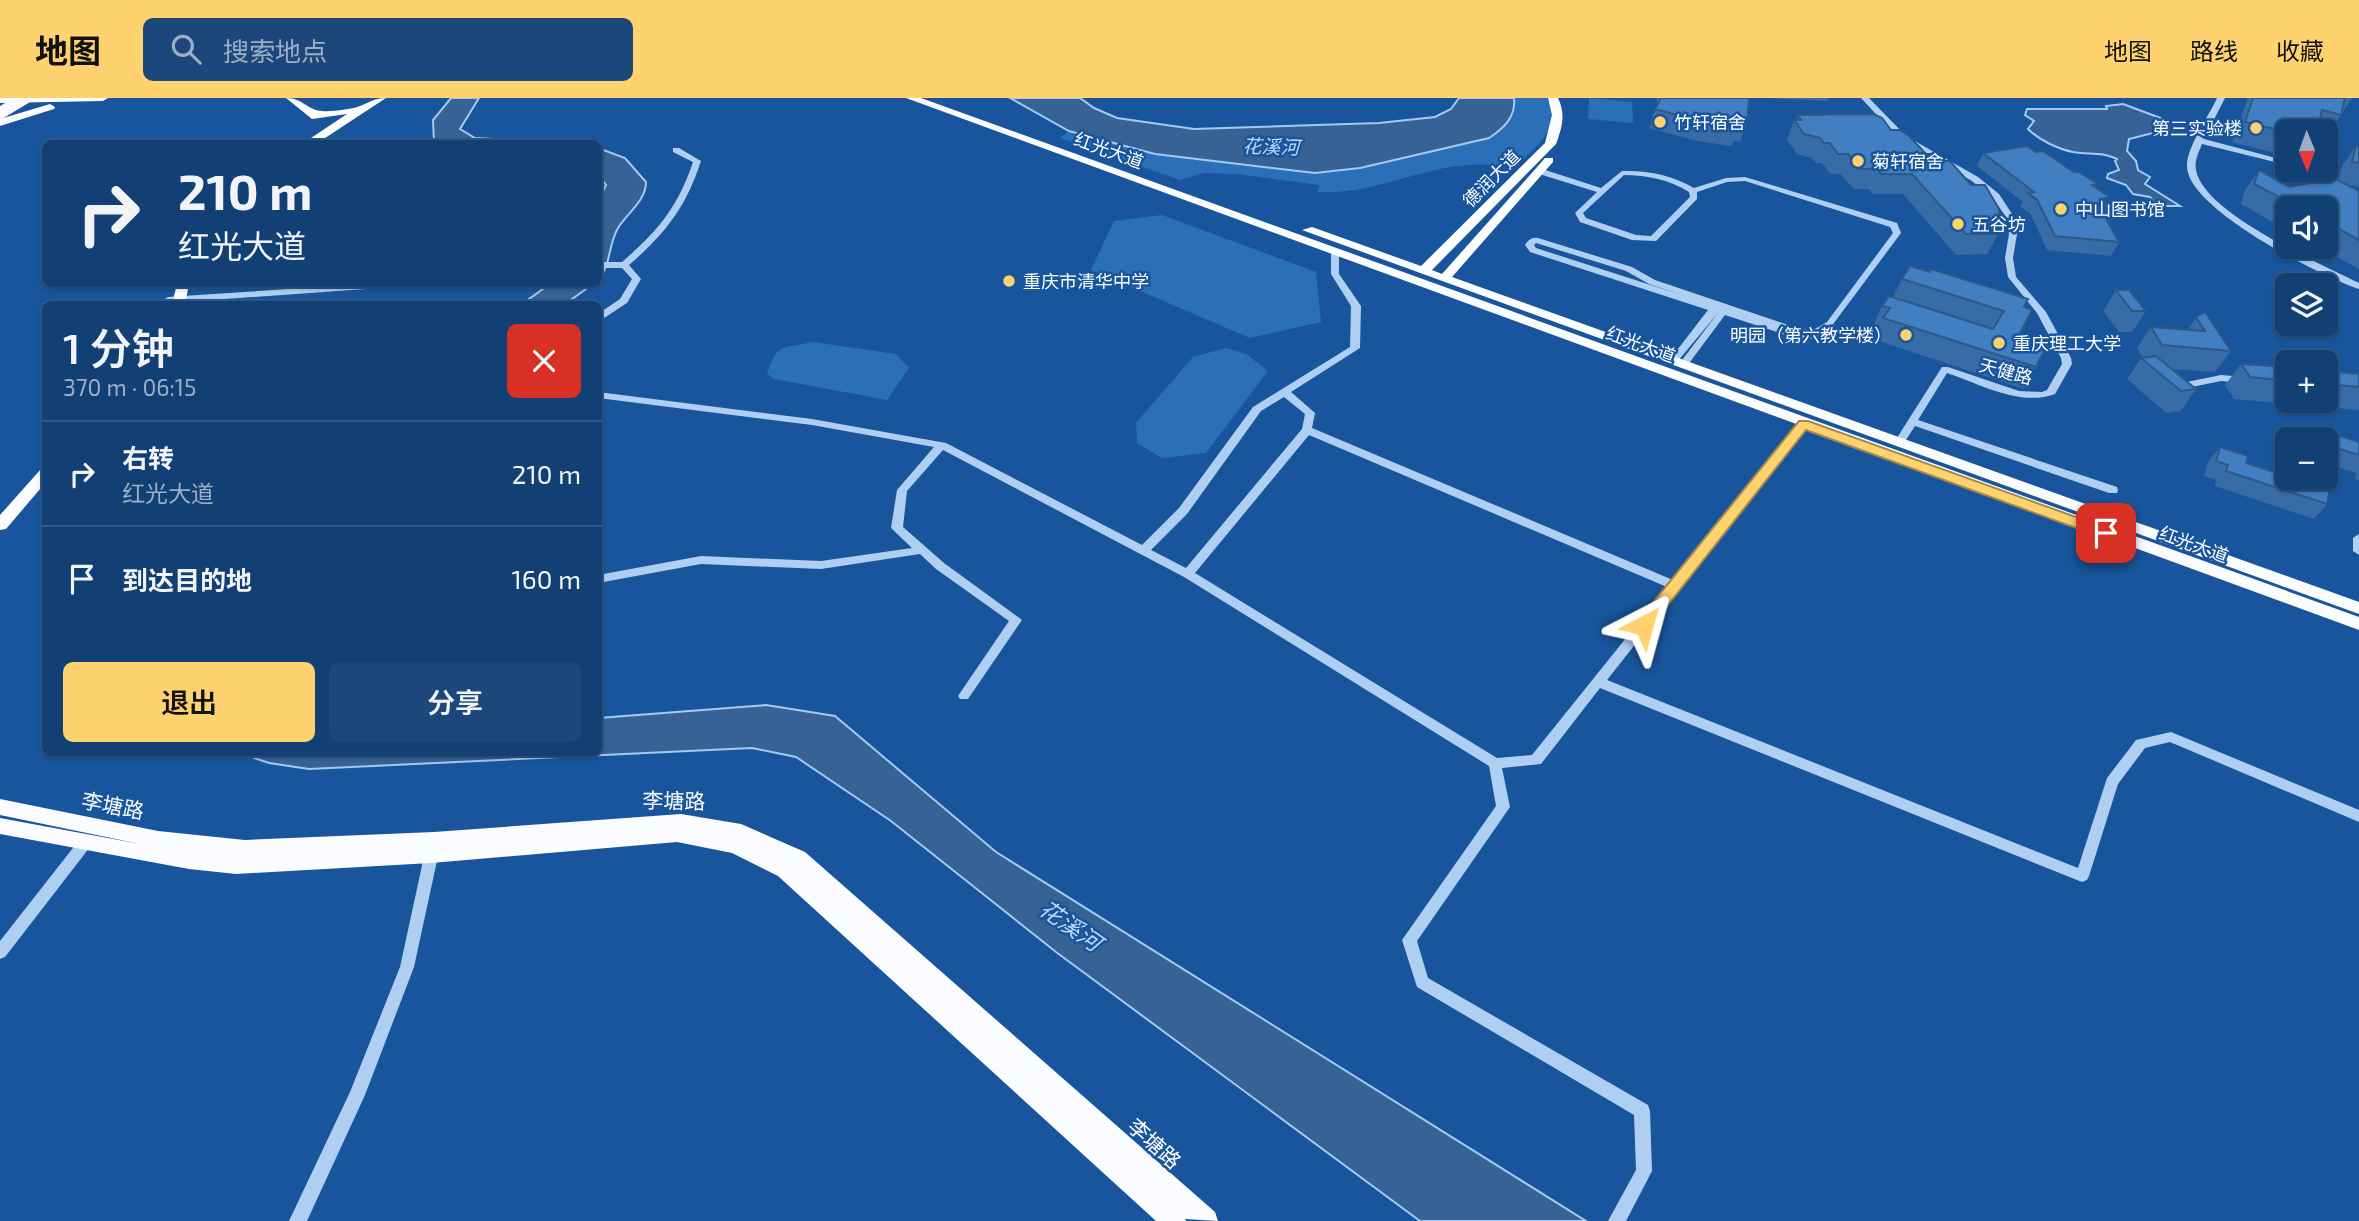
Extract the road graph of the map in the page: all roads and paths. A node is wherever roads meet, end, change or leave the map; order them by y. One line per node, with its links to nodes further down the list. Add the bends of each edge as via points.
1 (13, 98): 16 (main road)
2 (25, 98): 18 (main road, bridge)
3 (103, 98): 13 (main road)
4 (291, 98): 17 (main road)
5 (307, 98): 17 (main road, via 305,104)
6 (389, 98): 15 (main road)
7 (911, 98): 30 (main road, 红光大道)
8 (936, 98): 33 (main road, 红光大道)
9 (1553, 98): 33 (main road, 德润大道, via 1558,126 1549,144)
10 (1564, 98): 25 (main road, 德润大道, via 1569,105 1569,127 1561,146)
11 (1866, 98): 46 (street, 天健路, via 1903,138 1975,179 1996,197 2010,217 2012,277 2041,312 2063,348 2067,365 2051,392 2031,396 1945,369)
12 (2221, 98): 22 (street)
13 (89, 99): 14 (main road); 19 (main road)
14 (0, 100)
15 (376, 102): 17 (main road); 17 (main road); 21 (main road)
16 (0, 106)
17 (314, 112): 20 (main road, via 324,125)
18 (0, 113)
19 (0, 123)
20 (315, 140)
21 (316, 140)
22 (2201, 141): 24 (street); 35 (street, via 2191,168 2206,198 2240,223)
23 (676, 150): 32 (street, via 697,161 687,195 661,233)
24 (2275, 160)
25 (1537, 173): 28 (street); 34 (main road, 德润大道)
26 (2327, 182): 29 (street)
27 (1693, 191): 28 (street, via 1627,172 1617,175); 28 (street, via 1694,197 1658,237 1647,240 1580,218 1579,213); 40 (street, via 1745,179 1894,225 1897,233)
28 (1600, 192)
29 (2359, 205)
30 (1335, 253): 44 (street, via 1335,274 1356,306 1355,348); 47 (main road, 红光大道)
31 (602, 265): 32 (street)
32 (624, 265): 39 (street, via 637,279 624,301)
33 (1424, 271): 34 (main road, 红光大道)
34 (1445, 278): 41 (main road, 红光大道)
35 (2359, 286)
36 (357, 287): 37 (street)
37 (185, 301)
38 (1721, 308): 38 (street, via 1629,269 1542,241 1529,245 1624,281); 40 (street, via 1809,338 1823,336); 41 (street)
39 (602, 316)
40 (1830, 324)
41 (1679, 362): 49 (main road, 红光大道)
42 (2261, 381): 43 (street, via 2221,378)
43 (2170, 388)
44 (1284, 392): 48 (street, via 1310,413); 58 (street, via 1257,408 1184,512)
45 (602, 396): 50 (street, via 812,422)
46 (1913, 422): 49 (street); 53 (street)
47 (1804, 424): 62 (street); 64 (main road, 红光大道)
48 (1307, 430): 60 (street); 62 (street)
49 (1900, 441): 63 (main road, 红光大道)
50 (942, 445): 57 (street, via 902,490 897,527); 58 (street)
51 (42, 463): 54 (main road)
52 (42, 477): 55 (main road)
53 (2113, 490)
54 (0, 508)
55 (0, 525)
56 (2359, 538): 59 (street)
57 (922, 550): 61 (street, via 821,565 701,560); 66 (street, via 1016,620)
58 (1143, 551): 60 (street)
59 (2359, 551)
60 (1188, 574): 67 (street)
61 (602, 578)
62 (1675, 586): 65 (street)
63 (2359, 608)
64 (2359, 624)
65 (1598, 682): 67 (street, via 1536,760); 69 (street, via 2082,876 2112,782 2141,744 2171,737)
66 (964, 695)
67 (1495, 763): 77 (street, via 1503,807 1409,940 1422,982 1642,1111 1644,1171)
68 (0, 807): 72 (main road, 李塘路, via 158,839 245,848)
69 (2359, 816)
70 (0, 826): 71 (main road, 李塘路)
71 (85, 843): 72 (main road, 李塘路, via 236,865); 73 (street)
72 (433, 848): 74 (street, via 407,967 357,1095); 75 (main road, 李塘路, via 677,834 706,837 762,856 785,870); 76 (main road, 李塘路, via 648,822 712,825 770,843 798,858)
73 (0, 951)
74 (298, 1221)
75 (1174, 1221)
76 (1206, 1221)
77 (1617, 1221)

